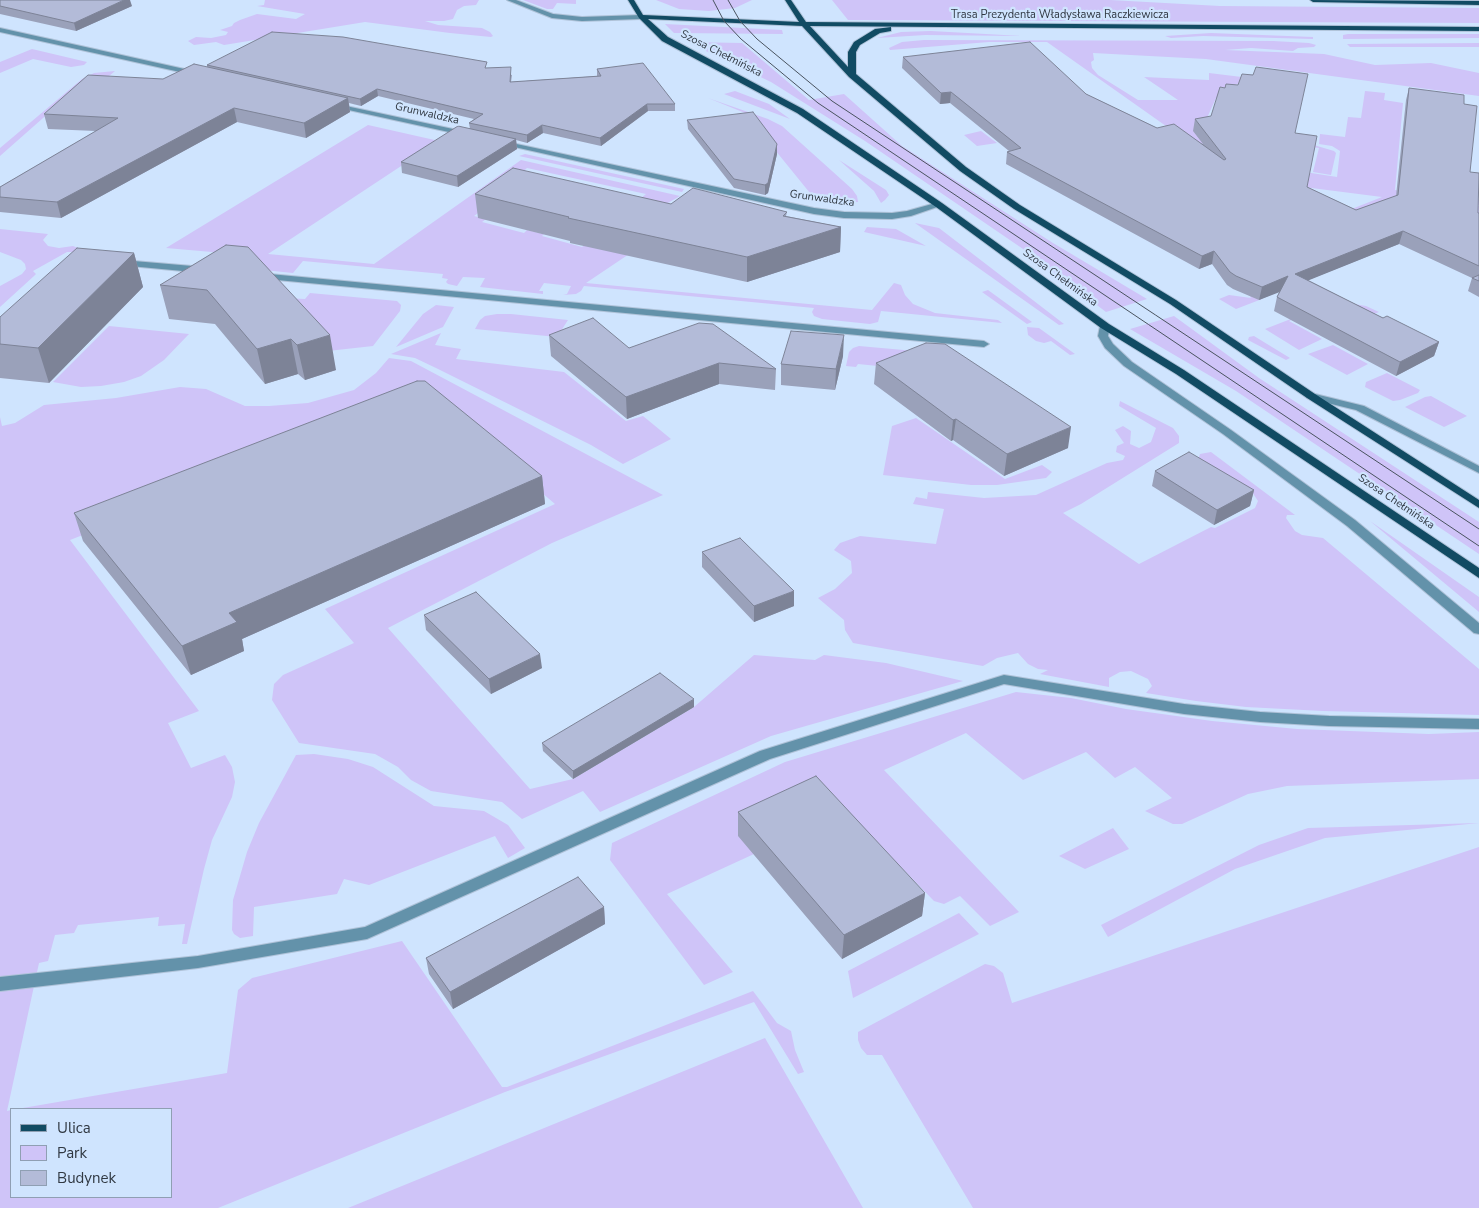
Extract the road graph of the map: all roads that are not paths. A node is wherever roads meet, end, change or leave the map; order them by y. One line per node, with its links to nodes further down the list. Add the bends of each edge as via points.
1 (510, 0): 6 (street, via 552,16 582,19)
2 (632, 0): 6 (main road, Szosa Chełmińska)
3 (788, 0): 7 (main road)
4 (1314, 0): 5 (main road)
5 (1479, 4)
6 (641, 17): 7 (main road, Trasa Prezydenta Władysława Raczkiewicza); 16 (main road, Szosa Chełmińska, via 681,48 800,111)
7 (804, 24): 8 (main road, Trasa Prezydenta Władysława Raczkiewicza); 11 (main road)
8 (903, 25): 9 (main road, Trasa Prezydenta Władysława Raczkiewicza); 11 (main road, via 878,31 860,41 852,52)
9 (1479, 29)
10 (0, 30): 12 (street)
11 (852, 75): 22 (main road, via 963,169 1173,302)
12 (206, 76)
13 (323, 102): 14 (street, Grunwaldzka)
14 (477, 136)
15 (494, 140): 16 (street, Grunwaldzka, via 814,210 892,216)
16 (939, 205): 20 (main road, Szosa Chełmińska)
17 (114, 262): 18 (street)
18 (212, 271)
19 (251, 275): 21 (street)
20 (1104, 326): 25 (main road, Szosa Chełmińska, via 1180,372); 26 (street, via 1103,336 1108,346 1128,364 1351,523)
21 (984, 344)
22 (1311, 396): 23 (street, via 1360,408); 24 (main road)
23 (1479, 470)
24 (1479, 505)
25 (1479, 574)
26 (1479, 630)
27 (1479, 724): 28 (street, via 1260,717 1184,709 1004,679 765,755 367,933 198,962)
28 (0, 984)

